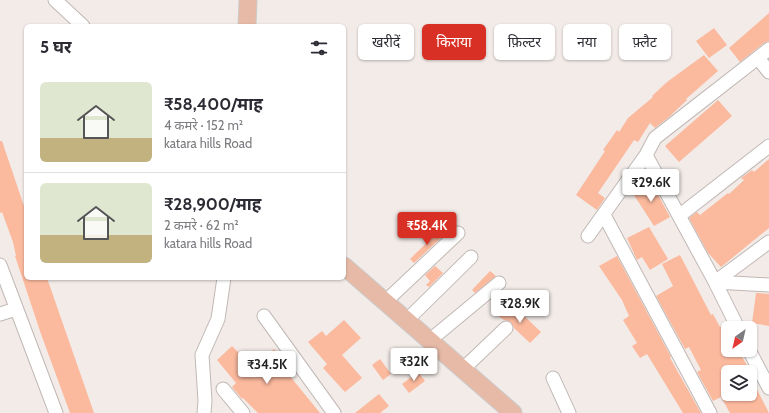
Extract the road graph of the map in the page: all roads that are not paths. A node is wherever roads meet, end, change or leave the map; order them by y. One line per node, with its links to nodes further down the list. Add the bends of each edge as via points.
1 (55, 0): 3 (street)
2 (248, 0): 4 (main road)
3 (81, 24)
4 (247, 24)
5 (769, 49): 6 (street)
6 (758, 58): 7 (street); 9 (street, via 656,138)
7 (769, 72)
8 (769, 146): 11 (street)
9 (646, 156): 10 (street); 11 (street)
10 (604, 215): 13 (street); 42 (street)
11 (679, 216): 19 (street)
12 (458, 233): 22 (street)
13 (588, 236)
14 (769, 242): 19 (street)
15 (471, 257): 26 (street)
16 (0, 265): 23 (street)
17 (346, 268): 22 (main road)
18 (224, 280): 37 (street, via 218,319 202,355)
19 (716, 282): 21 (street); 27 (street)
20 (499, 283): 29 (street)
21 (769, 285)
22 (385, 302): 26 (main road)
23 (16, 309): 24 (street); 36 (street)
24 (0, 314)
25 (264, 316): 39 (street)
26 (406, 321): 29 (main road)
27 (735, 321)
28 (506, 328): 32 (street)
29 (429, 341): 32 (main road)
30 (754, 357): 31 (street)
31 (763, 368): 34 (street)
32 (462, 370): 40 (main road)
33 (553, 378): 41 (street)
34 (769, 388)
35 (223, 389): 38 (street)
36 (56, 413)
37 (204, 413)
38 (243, 413)
39 (334, 413)
40 (513, 413)
41 (569, 413)
42 (710, 413)

